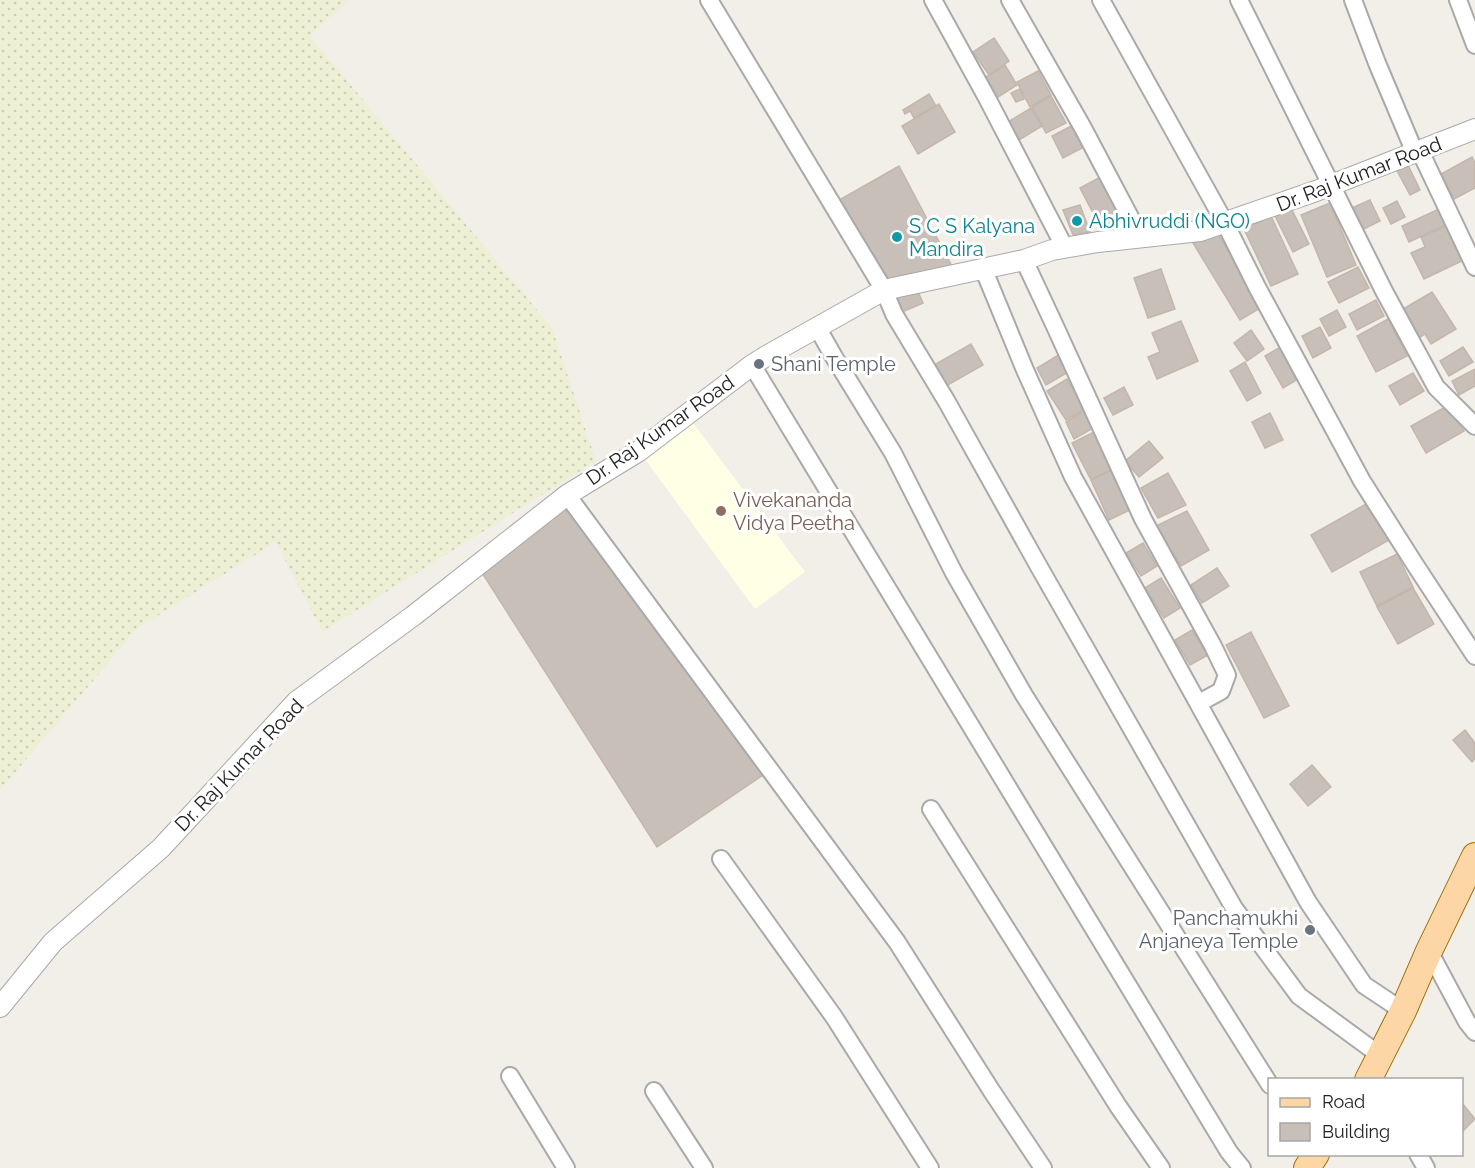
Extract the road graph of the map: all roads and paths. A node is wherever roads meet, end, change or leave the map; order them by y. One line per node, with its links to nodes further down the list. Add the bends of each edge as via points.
1 (709, 0): 18 (street)
2 (933, 0): 14 (street)
3 (1010, 0): 13 (street)
4 (1101, 0): 12 (street)
5 (1239, 0): 11 (street)
6 (1353, 0): 10 (street)
7 (1458, 0): 8 (street)
8 (1475, 45)
9 (1475, 129): 10 (street, Dr. Raj Kumar Road)
10 (1418, 152): 11 (street, Dr. Raj Kumar Road); 16 (street)
11 (1331, 186): 12 (street, Dr. Raj Kumar Road); 21 (street, via 1436,387)
12 (1225, 223): 13 (street, Dr. Raj Kumar Road, via 1200,231); 23 (street, via 1362,481)
13 (1141, 238): 14 (street, Dr. Raj Kumar Road)
14 (1065, 248): 15 (street, Dr. Raj Kumar Road)
15 (1024, 260): 17 (street, Dr. Raj Kumar Road); 24 (street, via 1143,519 1227,675 1221,691)
16 (1475, 267)
17 (982, 268): 18 (street, Dr. Raj Kumar Road); 24 (street, via 1073,477)
18 (884, 290): 19 (street, Dr. Raj Kumar Road); 32 (street, via 894,314 1234,908 1299,996)
19 (817, 327): 20 (street, Dr. Raj Kumar Road); 35 (street, via 893,453 954,573 1024,695)
20 (752, 365): 22 (street, Dr. Raj Kumar Road, via 639,451); 42 (street, via 1228,1152)
21 (1475, 426)
22 (567, 495): 29 (street, Dr. Raj Kumar Road, via 297,701 161,848 53,942); 40 (street, via 897,942)
23 (1475, 656)
24 (1199, 703): 30 (street, via 1314,911 1364,985)
25 (931, 810): 41 (street)
26 (721, 859): 39 (street, via 834,1017)
27 (1472, 872): 28 (main road)
28 (1429, 951): 30 (main road); 31 (street)
29 (0, 1007)
30 (1403, 1011): 32 (main road)
31 (1475, 1032)
32 (1381, 1056): 34 (main road)
33 (510, 1076): 37 (street)
34 (1370, 1078)
35 (1268, 1083)
36 (654, 1091): 38 (street)
37 (566, 1168)
38 (704, 1168)
39 (930, 1168)
40 (1043, 1168)
41 (1161, 1168)
42 (1242, 1168)

